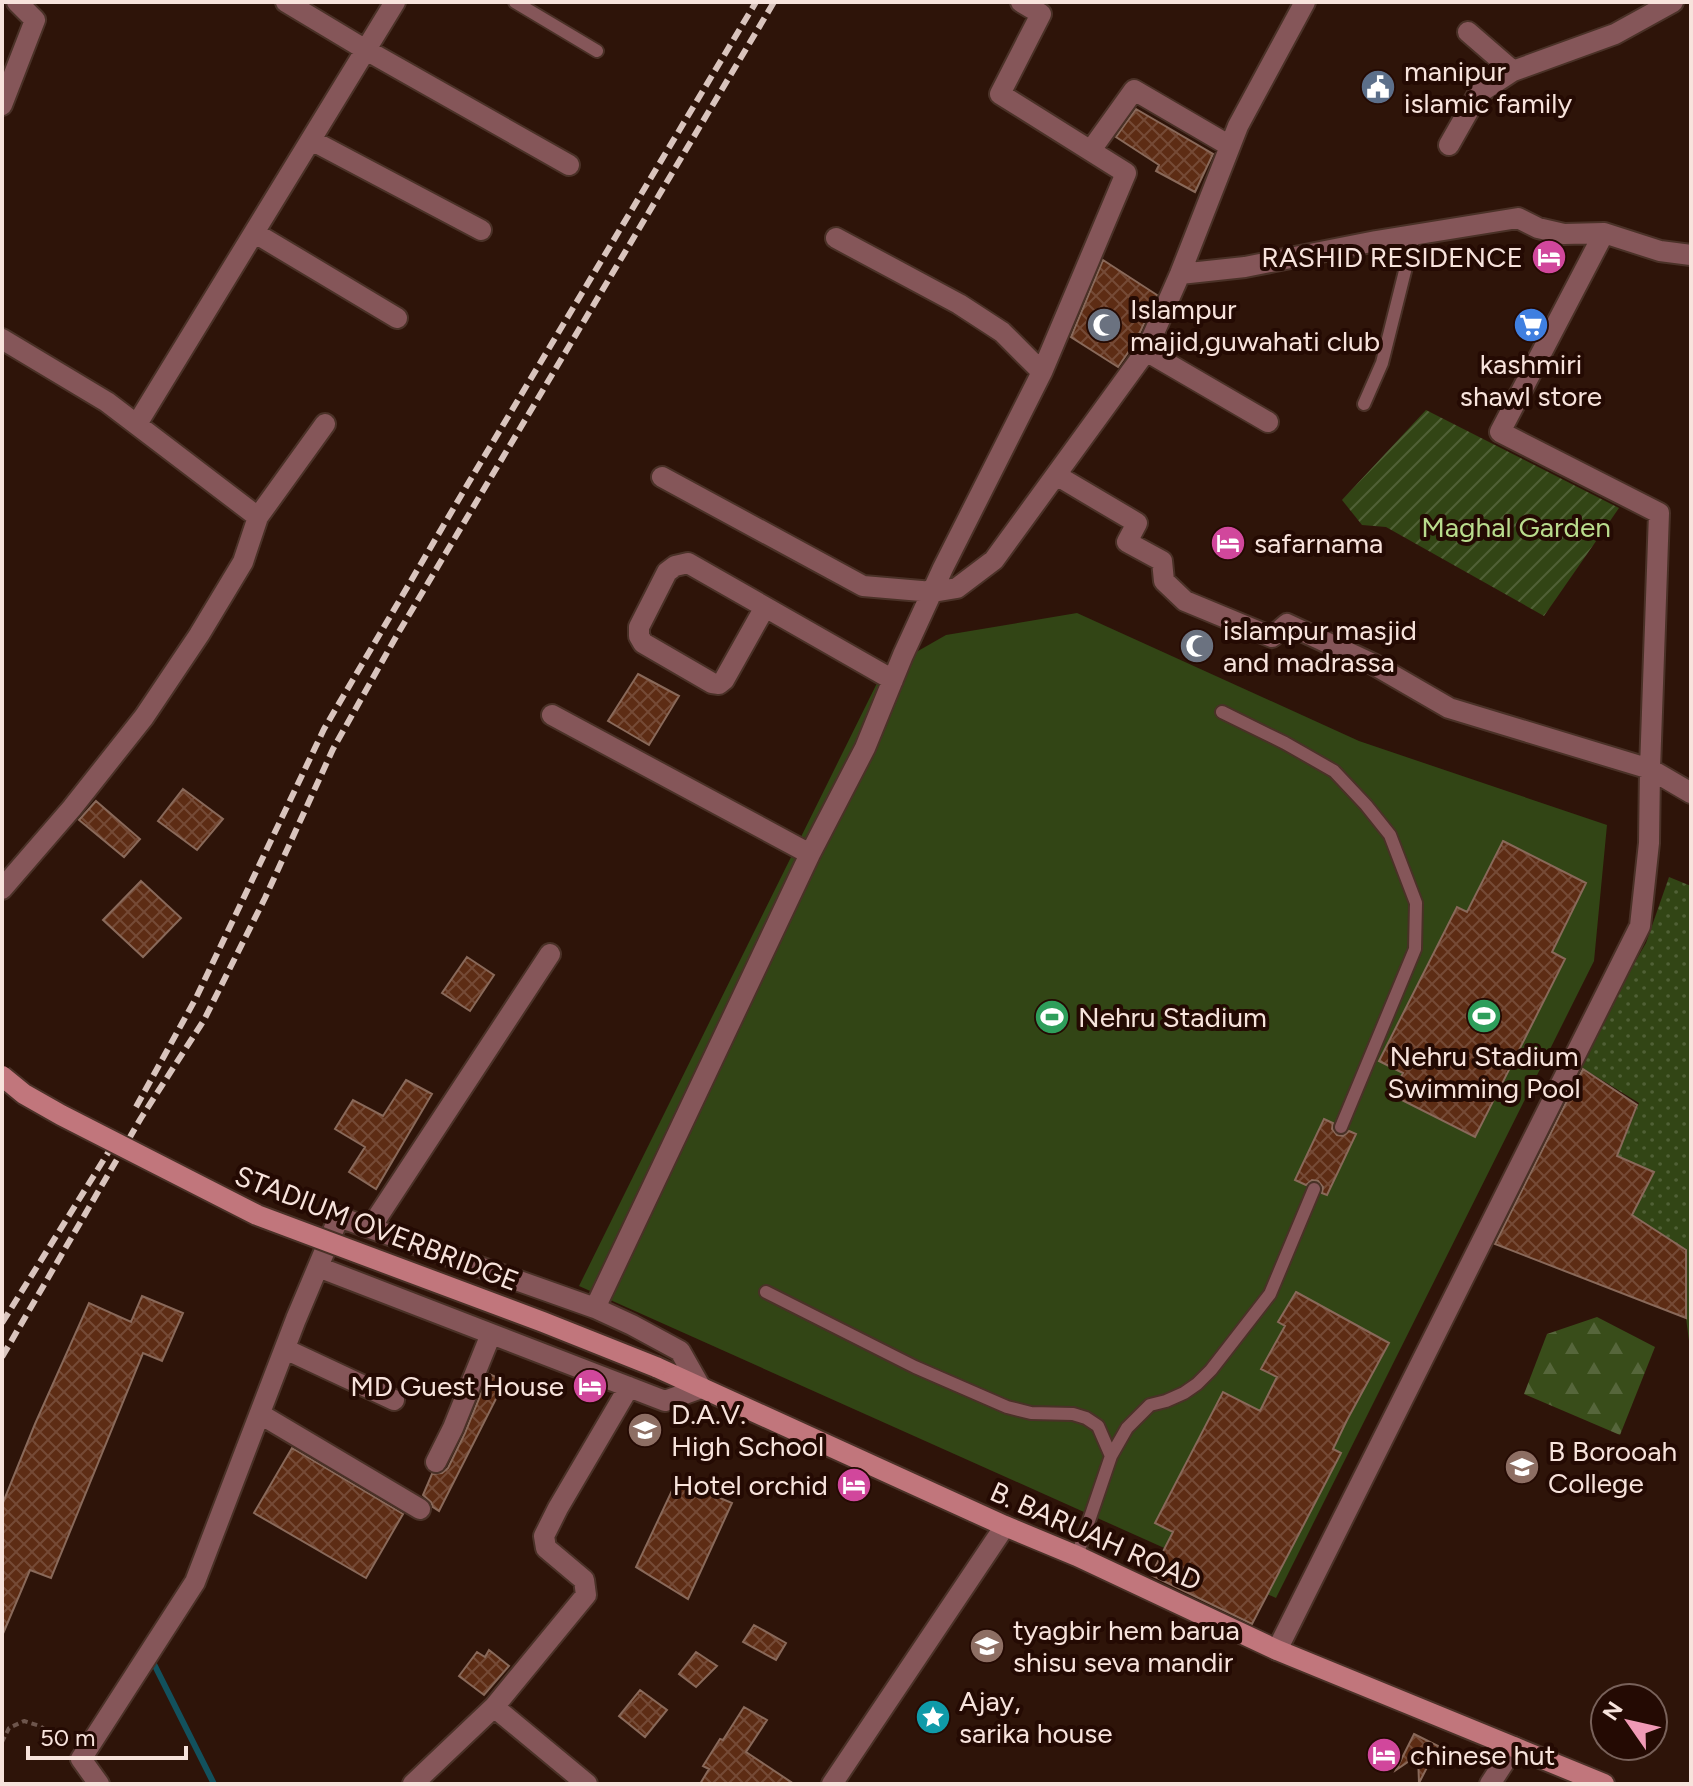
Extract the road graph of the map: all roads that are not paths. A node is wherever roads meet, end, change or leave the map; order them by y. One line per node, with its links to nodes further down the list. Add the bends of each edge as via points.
1 (17, 2): 13 (street, via 35,20)
2 (286, 2): 10 (street)
3 (395, 2): 10 (street)
4 (515, 2): 8 (lane)
5 (1021, 2): 17 (street, via 1041,14 1000,94)
6 (1305, 2): 16 (street)
7 (1673, 2): 12 (street, via 1615,34)
8 (536, 8): 11 (lane)
9 (1468, 32): 12 (street)
10 (366, 50): 14 (street); 18 (street)
11 (597, 51)
12 (1513, 71): 15 (street, via 1478,94)
13 (2, 105)
14 (311, 140): 19 (street); 20 (street)
15 (1449, 145)
16 (1230, 146): 17 (street, via 1134,90); 25 (street)
17 (1091, 150): 29 (street, via 1126,173)
18 (569, 165)
19 (481, 230)
20 (255, 233): 26 (street); 32 (street)
21 (1604, 233): 22 (street, via 1564,234 1518,218); 24 (street); 42 (street, via 1500,432 1659,513)
22 (1414, 235): 25 (street); 30 (lane, via 1382,363)
23 (836, 238): 29 (street, via 959,304 1002,332)
24 (1691, 255)
25 (1180, 274): 28 (street)
26 (397, 318)
27 (2, 339): 32 (street)
28 (1146, 351): 31 (street); 34 (street)
29 (1042, 372): 37 (street)
30 (1364, 404)
31 (1268, 422)
32 (137, 424): 36 (street)
33 (325, 424): 36 (street)
34 (1056, 475): 37 (street, via 994,560 957,588); 42 (street, via 1137,523 1127,542 1162,561 1164,581 1185,601 1272,637 1287,624 1373,664 1449,708)
35 (662, 477): 37 (street, via 863,586)
36 (258, 517): 45 (street, via 243,562 144,717)
37 (933, 592): 39 (street)
38 (765, 607): 38 (street, via 688,563 667,572 639,636 719,684); 39 (street)
39 (893, 680): 44 (street, via 865,748)
40 (1222, 712): 48 (lane, via 1334,771 1390,835 1416,903 1415,949)
41 (552, 715): 44 (street)
42 (1650, 769): 43 (street); 65 (street, via 1640,926)
43 (1691, 793)
44 (810, 854): 53 (street)
45 (2, 889)
46 (550, 954): 50 (street)
47 (2, 1076): 57 (main road, STADIUM OVERBRIDGE, bridge, via 61,1115 257,1215 543,1322)
48 (1341, 1127)
49 (1314, 1189): 60 (lane, via 1270,1294 1211,1370 1184,1393 1150,1405 1127,1428)
50 (371, 1227): 51 (street, via 339,1217); 53 (street)
51 (318, 1267): 54 (street); 55 (street)
52 (766, 1292): 60 (lane, via 1007,1407 1086,1418 1098,1426)
53 (595, 1308): 57 (street, via 680,1351)
54 (491, 1334): 56 (street); 61 (street)
55 (285, 1349): 58 (street); 59 (street)
56 (629, 1387): 57 (street, via 665,1401); 66 (street, via 544,1536 546,1548 584,1580 586,1595)
57 (701, 1388): 63 (main road, B. BARUAH ROAD)
58 (394, 1400)
59 (260, 1414): 62 (street); 68 (street, via 195,1582 81,1759)
60 (1111, 1456): 64 (lane)
61 (436, 1462)
62 (420, 1509)
63 (1005, 1526): 64 (main road, B. BARUAH ROAD); 71 (street)
64 (1077, 1556): 65 (main road, B. BARUAH ROAD)
65 (1277, 1650): 67 (main road, B. BARUAH ROAD)
66 (494, 1707): 69 (street); 70 (street)
67 (1514, 1747): 72 (street); 73 (main road, B. BARUAH ROAD)
68 (99, 1784)
69 (413, 1784)
70 (587, 1784)
71 (832, 1784)
72 (1490, 1784)
73 (1604, 1784)

